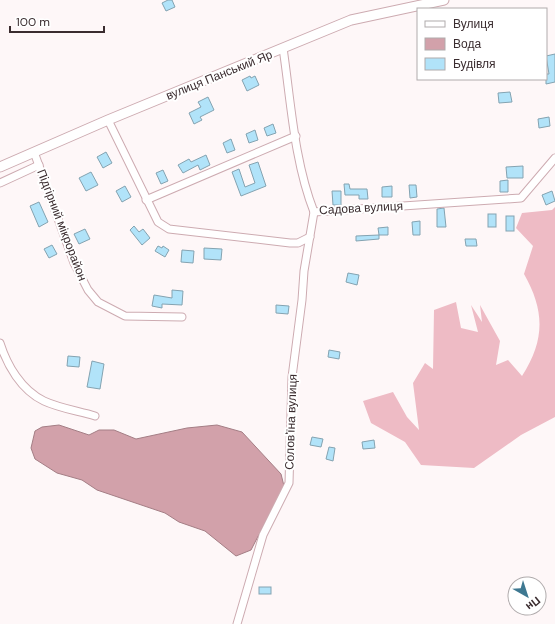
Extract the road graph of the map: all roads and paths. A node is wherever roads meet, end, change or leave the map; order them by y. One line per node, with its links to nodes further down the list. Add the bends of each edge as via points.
1 (444, 0): 2 (street, вулиця Панський Яр, via 351,20)
2 (284, 48): 3 (street, вулиця Панський Яр); 4 (street, Садова вулиця)
3 (108, 120): 5 (street, вулиця Панський Яр); 10 (street)
4 (296, 136): 10 (street); 11 (street, Садова вулиця, via 306,193)
5 (34, 152): 7 (street, Підгірний мікрорайон); 8 (street, вулиця Панський Яр)
6 (555, 158): 11 (street, Садова вулиця, via 521,198)
7 (39, 165): 9 (street); 13 (street, Підгірний мікрорайон, via 74,263 88,290 98,302 125,316)
8 (0, 167)
9 (0, 183)
10 (146, 200): 12 (street, via 158,222 169,229 290,243 298,243)
11 (314, 212): 12 (street, Солов'їна вулиця)
12 (310, 237): 16 (street, Солов'їна вулиця, via 292,377 289,483 262,535)
13 (182, 317)
14 (0, 343): 15 (street, via 8,366 25,386 43,400)
15 (95, 416)
16 (236, 624)

